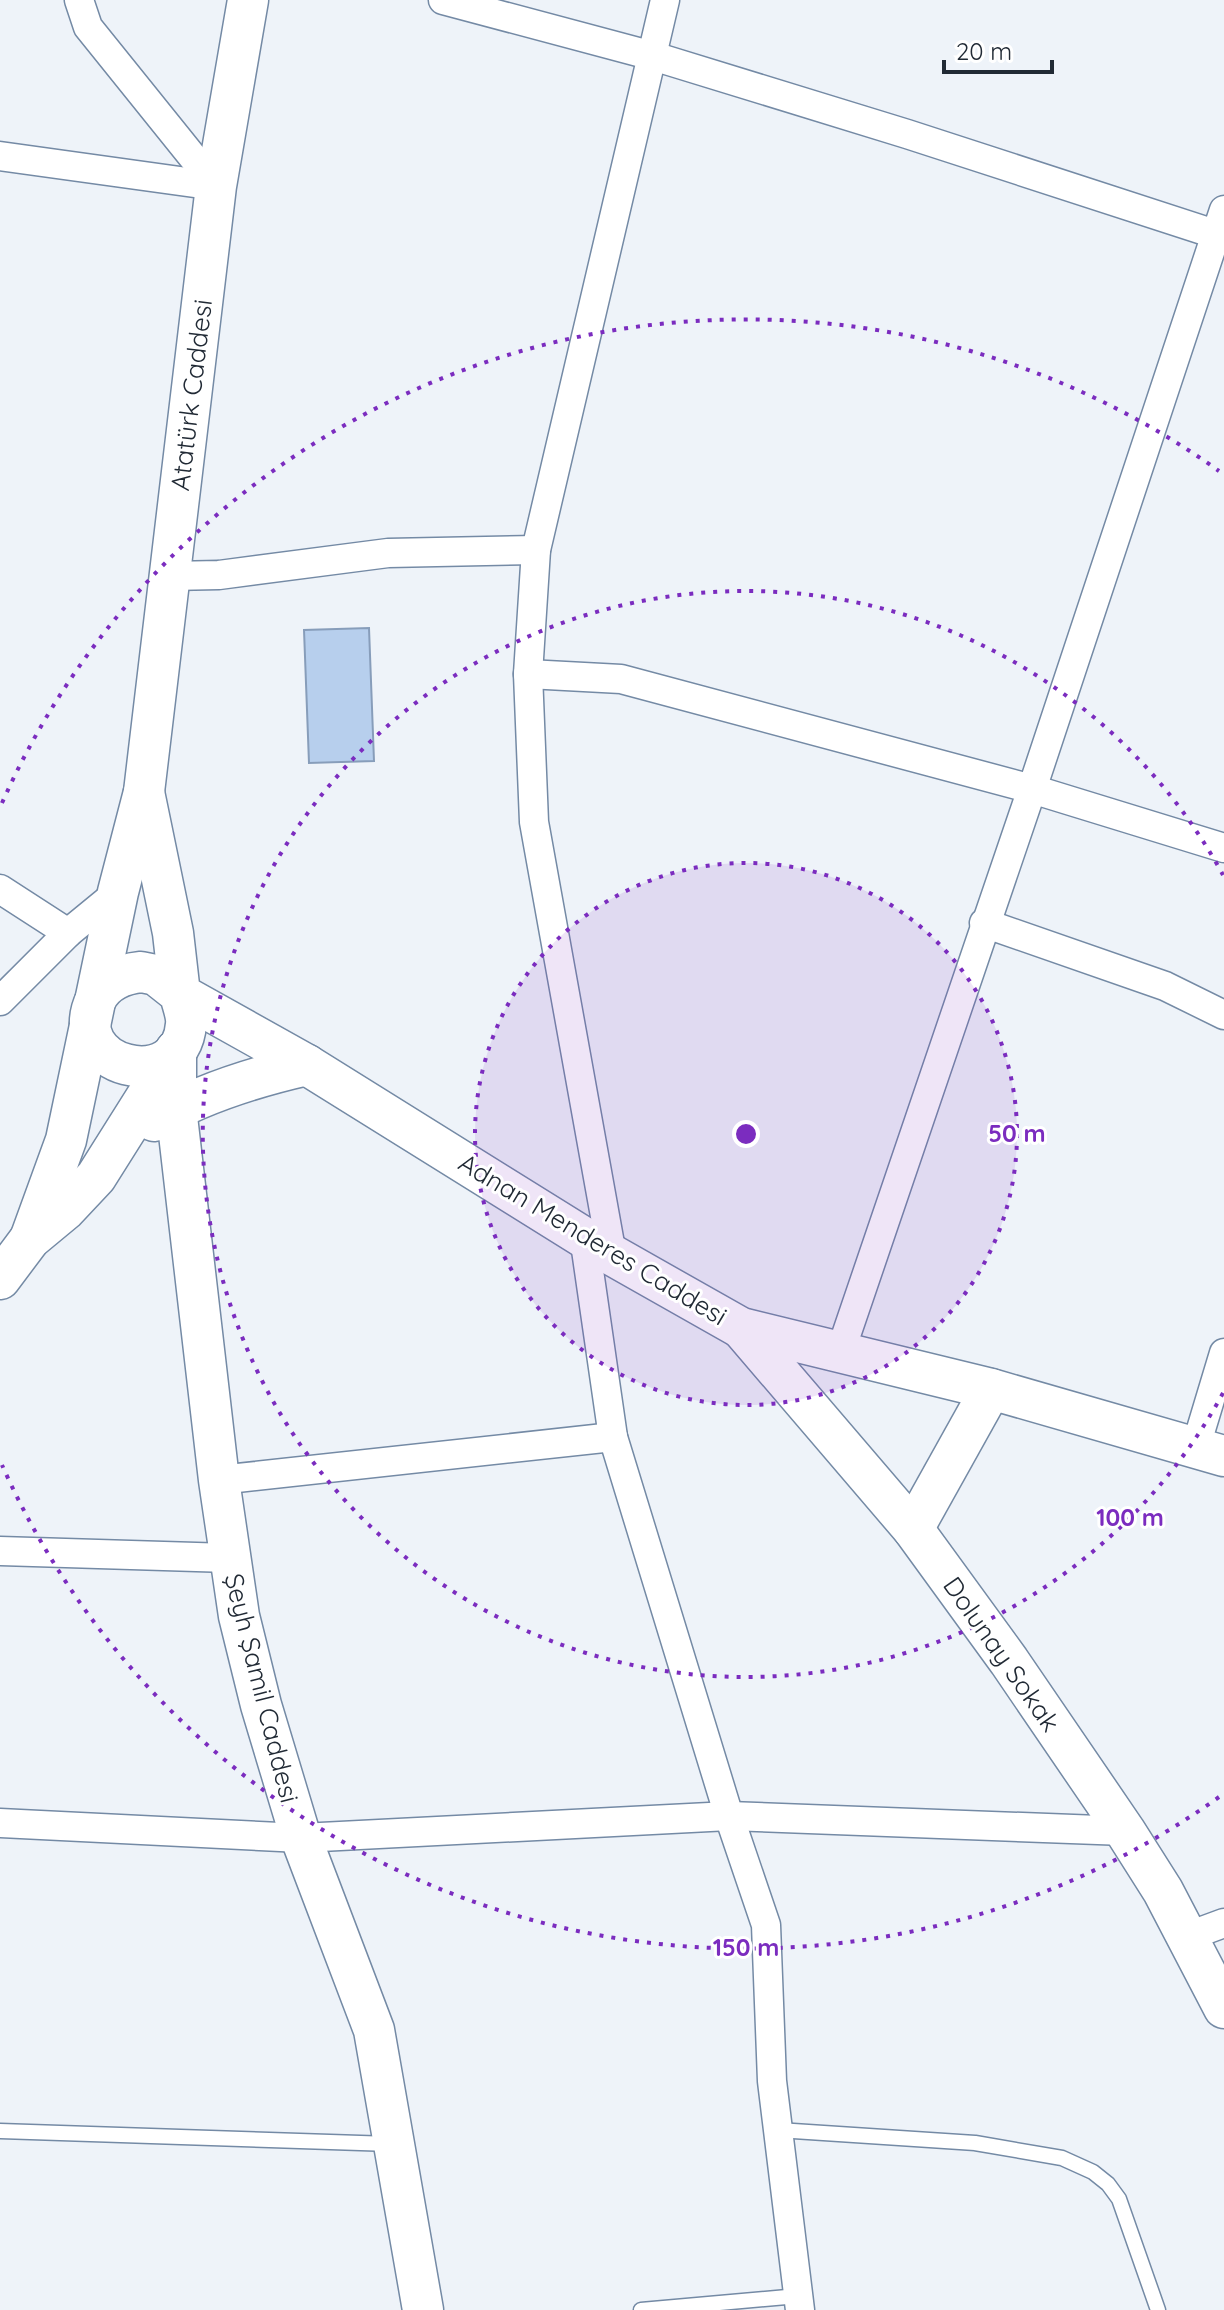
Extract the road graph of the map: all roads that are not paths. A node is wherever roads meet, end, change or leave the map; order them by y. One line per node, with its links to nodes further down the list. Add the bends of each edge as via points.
1 (79, 0): 7 (street, via 88,27)
2 (248, 0): 7 (street, Atatürk Caddesi)
3 (443, 0): 5 (street)
4 (665, 0): 5 (street)
5 (653, 56): 8 (street); 9 (street)
6 (0, 156): 7 (street)
7 (216, 186): 10 (street, Atatürk Caddesi)
8 (1221, 227): 12 (street)
9 (536, 550): 10 (street, via 388,553 219,575); 11 (street)
10 (170, 576): 13 (street, Atatürk Caddesi)
11 (528, 674): 12 (street, via 621,679); 28 (street, via 534,822)
12 (1032, 789): 14 (street); 17 (street)
13 (144, 792): 16 (street); 19 (street)
14 (1224, 848)
15 (0, 889): 18 (street)
16 (118, 892): 18 (street); 22 (street)
17 (984, 923): 21 (street, via 1165,986); 31 (street)
18 (68, 933): 20 (street)
19 (180, 994): 22 (street, Adnan Menderes Caddesi, via 156,975 126,974 102,990); 23 (street, via 186,1023); 24 (street, Adnan Menderes Caddesi)
20 (0, 1001)
21 (1224, 1015)
22 (91, 1018): 23 (street, via 98,1046 121,1065 150,1066); 27 (street, via 66,1140)
23 (176, 1050): 25 (street, Şeyh Şamil Caddesi); 26 (street)
24 (307, 1065): 25 (street); 28 (street, Adnan Menderes Caddesi)
25 (176, 1108): 26 (street); 36 (street, Şeyh Şamil Caddesi)
26 (120, 1141): 27 (street, via 96,1177)
27 (30, 1239): 29 (street)
28 (598, 1246): 30 (street, Adnan Menderes Caddesi); 34 (street)
29 (0, 1279)
30 (741, 1328): 31 (street, Adnan Menderes Caddesi); 37 (street, Dolunay Sokak)
31 (841, 1350): 33 (street, Adnan Menderes Caddesi)
32 (1224, 1353): 35 (street)
33 (991, 1389): 35 (street, Adnan Menderes Caddesi); 37 (street)
34 (613, 1437): 36 (street); 40 (street)
35 (1210, 1451)
36 (219, 1480): 39 (street, Şeyh Şamil Caddesi)
37 (913, 1529): 42 (street, Dolunay Sokak)
38 (0, 1551): 39 (street)
39 (229, 1558): 43 (street, Şeyh Şamil Caddesi, via 258,1690)
40 (729, 1816): 42 (street); 43 (street); 47 (street, via 766,1925)
41 (0, 1823): 43 (street)
42 (1125, 1831): 45 (street, Dolunay Sokak)
43 (301, 1838): 49 (street, Şeyh Şamil Caddesi, via 374,2030)
44 (1224, 1923): 45 (street)
45 (1186, 1937): 46 (street, Dolunay Sokak)
46 (1224, 2008)
47 (778, 2130): 50 (street); 53 (lane, via 975,2143 1079,2164 1108,2184 1119,2199)
48 (0, 2131): 49 (lane)
49 (395, 2145): 51 (street, Şeyh Şamil Caddesi)
50 (799, 2303): 52 (lane)
51 (423, 2310)
52 (641, 2310)
53 (1158, 2310)

